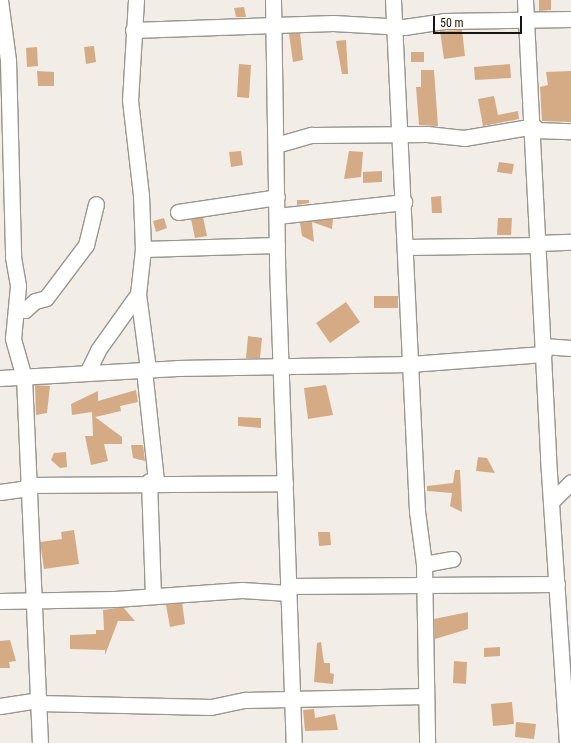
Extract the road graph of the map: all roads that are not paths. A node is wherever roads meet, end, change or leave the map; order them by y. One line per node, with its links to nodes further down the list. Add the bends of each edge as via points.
1 (0, 0): 6 (street)
2 (136, 0): 11 (street)
3 (273, 0): 10 (street)
4 (393, 0): 9 (street)
5 (525, 0): 7 (street)
6 (0, 10): 12 (street)
7 (526, 19): 8 (street); 9 (street, via 444,21 416,27); 13 (street)
8 (571, 19)
9 (396, 25): 10 (street); 15 (street)
10 (276, 26): 11 (street); 16 (street)
11 (133, 30): 26 (street, via 130,100)
12 (4, 77): 28 (street)
13 (534, 128): 14 (street); 15 (street, via 464,138); 24 (street)
14 (571, 131)
15 (401, 135): 16 (street, via 312,135); 18 (street)
16 (276, 145): 17 (street)
17 (277, 198): 20 (street); 21 (street)
18 (404, 202): 21 (street); 25 (street)
19 (96, 204): 28 (street, via 86,245 46,298 35,301 25,310)
20 (178, 212)
21 (277, 216): 23 (street)
22 (571, 242): 24 (street)
23 (277, 244): 26 (street); 32 (street)
24 (538, 244): 25 (street); 30 (street)
25 (406, 247): 31 (street)
26 (144, 249): 27 (street)
27 (138, 294): 33 (street); 34 (street, via 98,350)
28 (17, 310): 35 (street, via 13,339)
29 (571, 348): 30 (street)
30 (544, 350): 31 (street); 42 (street)
31 (410, 364): 32 (street); 44 (street, via 417,511)
32 (282, 368): 33 (street); 39 (street)
33 (146, 370): 34 (street); 37 (street)
34 (87, 373): 35 (street)
35 (24, 377): 36 (street); 40 (street)
36 (0, 378)
37 (152, 481): 39 (street); 40 (street); 48 (street)
38 (571, 482): 42 (street)
39 (285, 483): 47 (street)
40 (27, 486): 41 (street); 49 (street)
41 (0, 492)
42 (551, 502): 45 (street)
43 (453, 559): 44 (street)
44 (424, 564): 46 (street)
45 (557, 584): 46 (street); 58 (street)
46 (424, 587): 47 (street); 51 (street)
47 (288, 590): 48 (street, via 242,590); 53 (street)
48 (153, 596): 49 (street)
49 (33, 600): 50 (street); 52 (street)
50 (0, 601)
51 (425, 696): 53 (street, via 344,697); 57 (street)
52 (38, 702): 53 (street, via 211,707 245,700); 54 (street); 55 (street)
53 (293, 702): 56 (street)
54 (0, 706)
55 (40, 743)
56 (294, 743)
57 (427, 743)
58 (568, 743)

